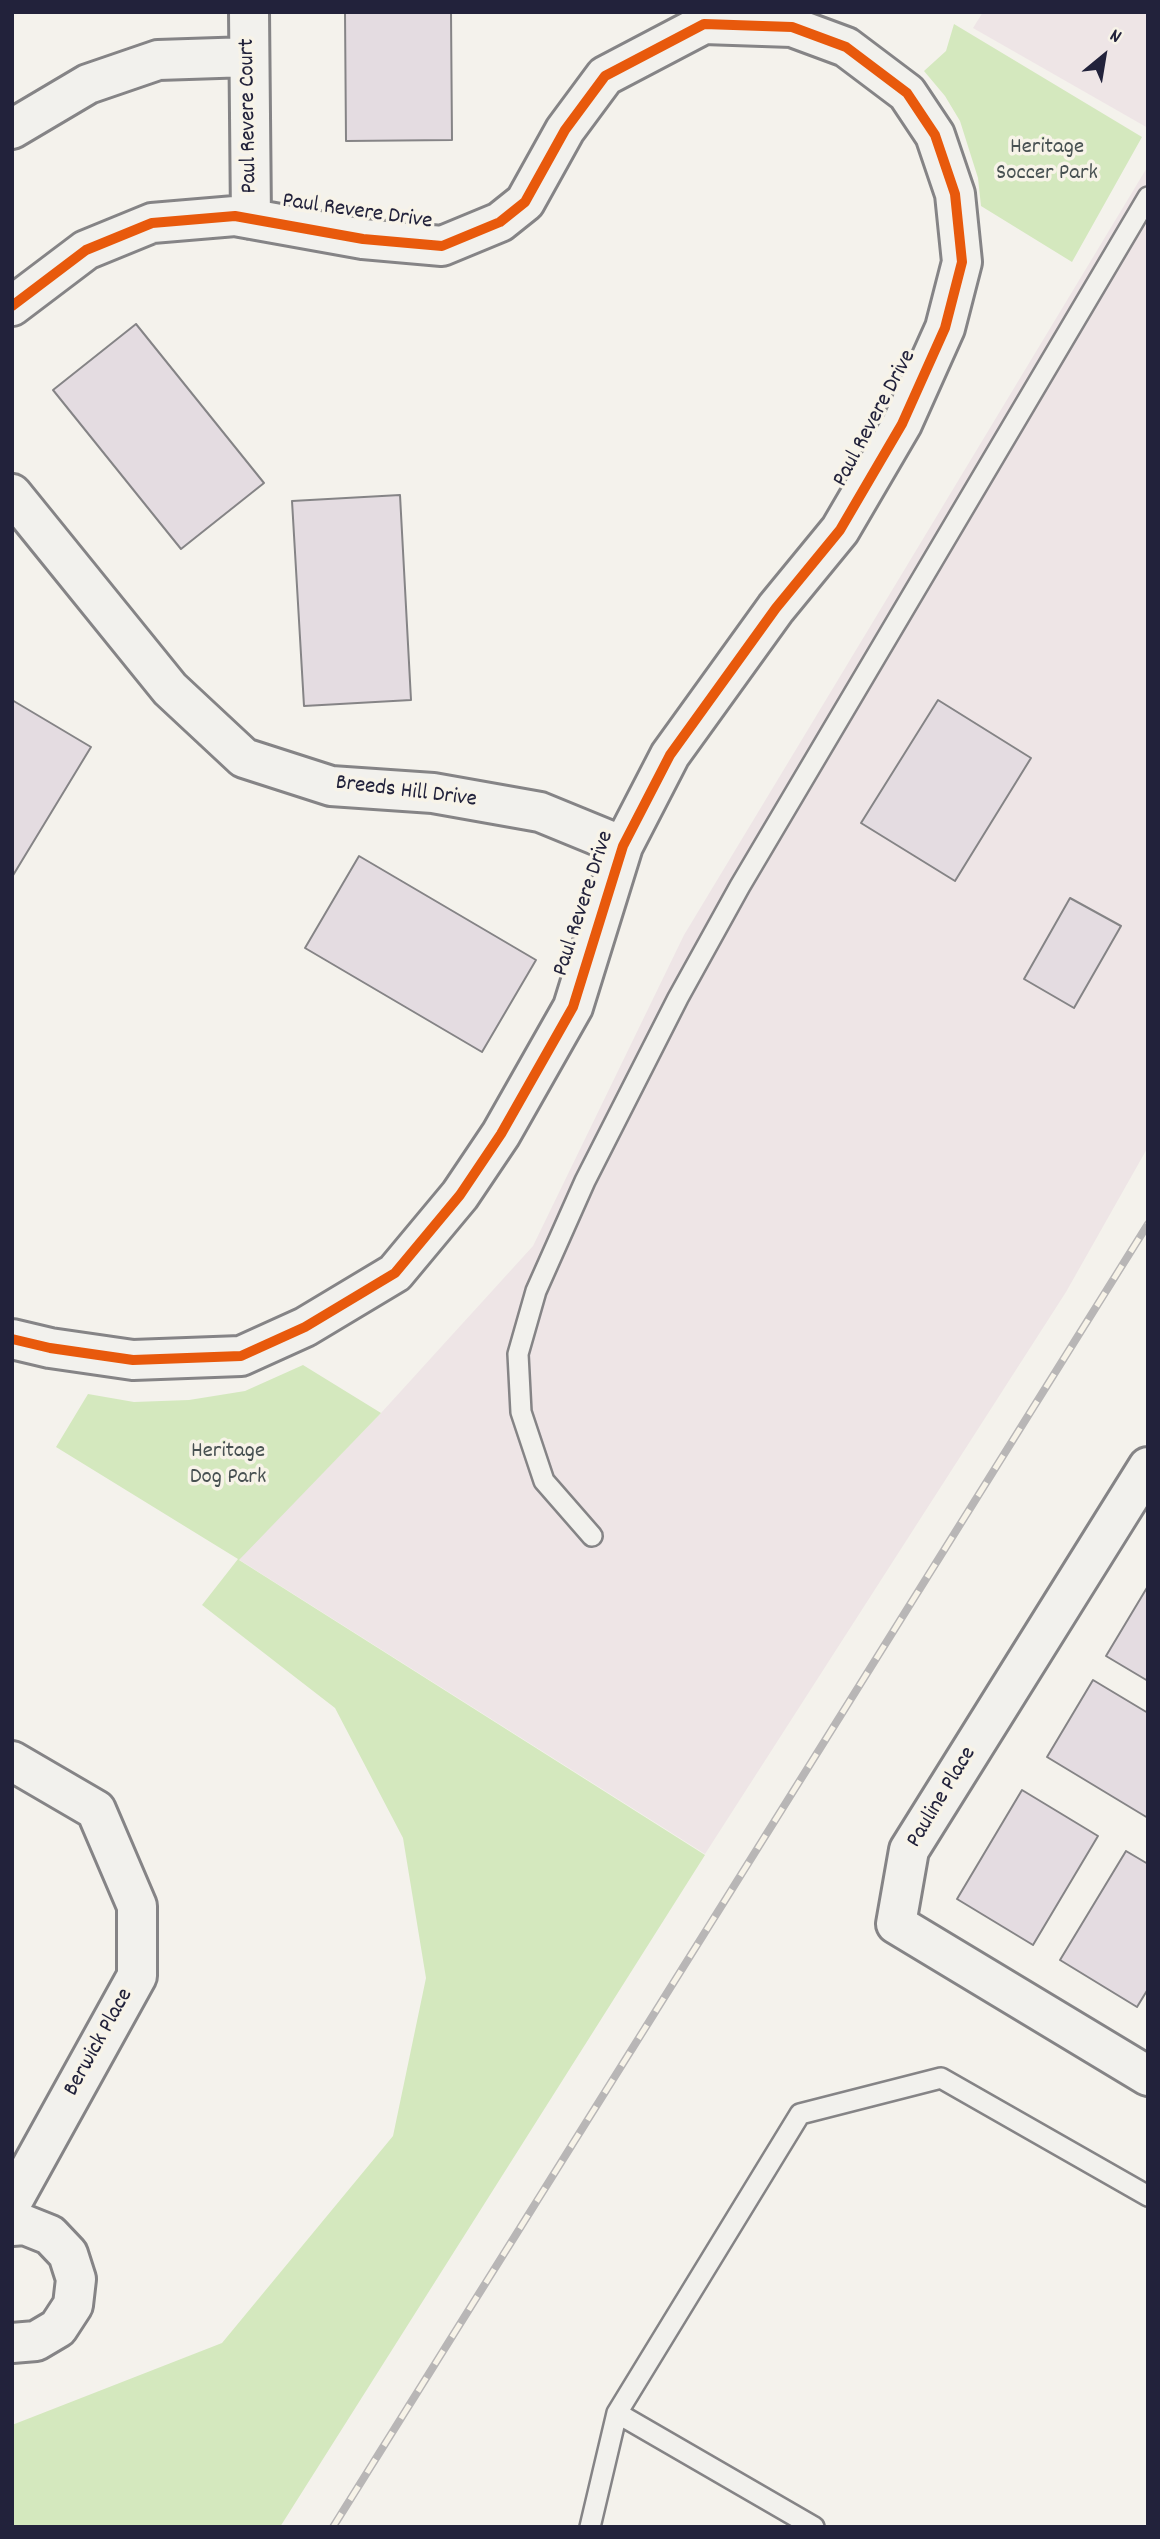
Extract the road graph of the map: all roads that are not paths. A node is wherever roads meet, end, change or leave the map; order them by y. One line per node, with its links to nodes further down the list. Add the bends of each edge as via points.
1 (249, 12): 2 (street, Paul Revere Court)
2 (249, 57): 3 (street, via 158,60 88,85); 5 (street, Paul Revere Court)
3 (12, 130)
4 (1148, 197): 11 (lane, via 690,975 584,1181 536,1291 518,1354 521,1412 544,1480)
5 (251, 219): 6 (street, Paul Revere Drive, via 235,216 152,223 86,250); 8 (street, Paul Revere Drive, via 363,239 442,246 500,222 525,202 565,130 605,76 704,24 792,27 845,47 907,93 935,135 955,194 962,262 945,328 902,424 840,530 776,608 670,755)
6 (12, 306)
7 (12, 494): 8 (street, Breeds Hill Drive, via 170,689 244,758 331,786 433,793 540,813)
8 (623, 846): 9 (street, Paul Revere Drive, via 573,1007 501,1134 460,1195 395,1272 305,1327 241,1356 133,1360)
9 (12, 1339)
10 (1148, 1467): 13 (street, Pauline Place, via 909,1850 896,1924)
11 (592, 1536)
12 (12, 1761): 15 (street, Berwick Place, via 96,1810 137,1906 137,1976)
13 (1148, 2076)
14 (1148, 2196): 18 (lane, via 941,2078 800,2114)
15 (12, 2202)
16 (12, 2226): 17 (street, via 25,2225 50,2235 68,2254 76,2279 73,2305 58,2328 36,2341)
17 (12, 2343)
18 (617, 2413): 19 (lane); 20 (lane)
19 (590, 2527)
20 (814, 2527)

